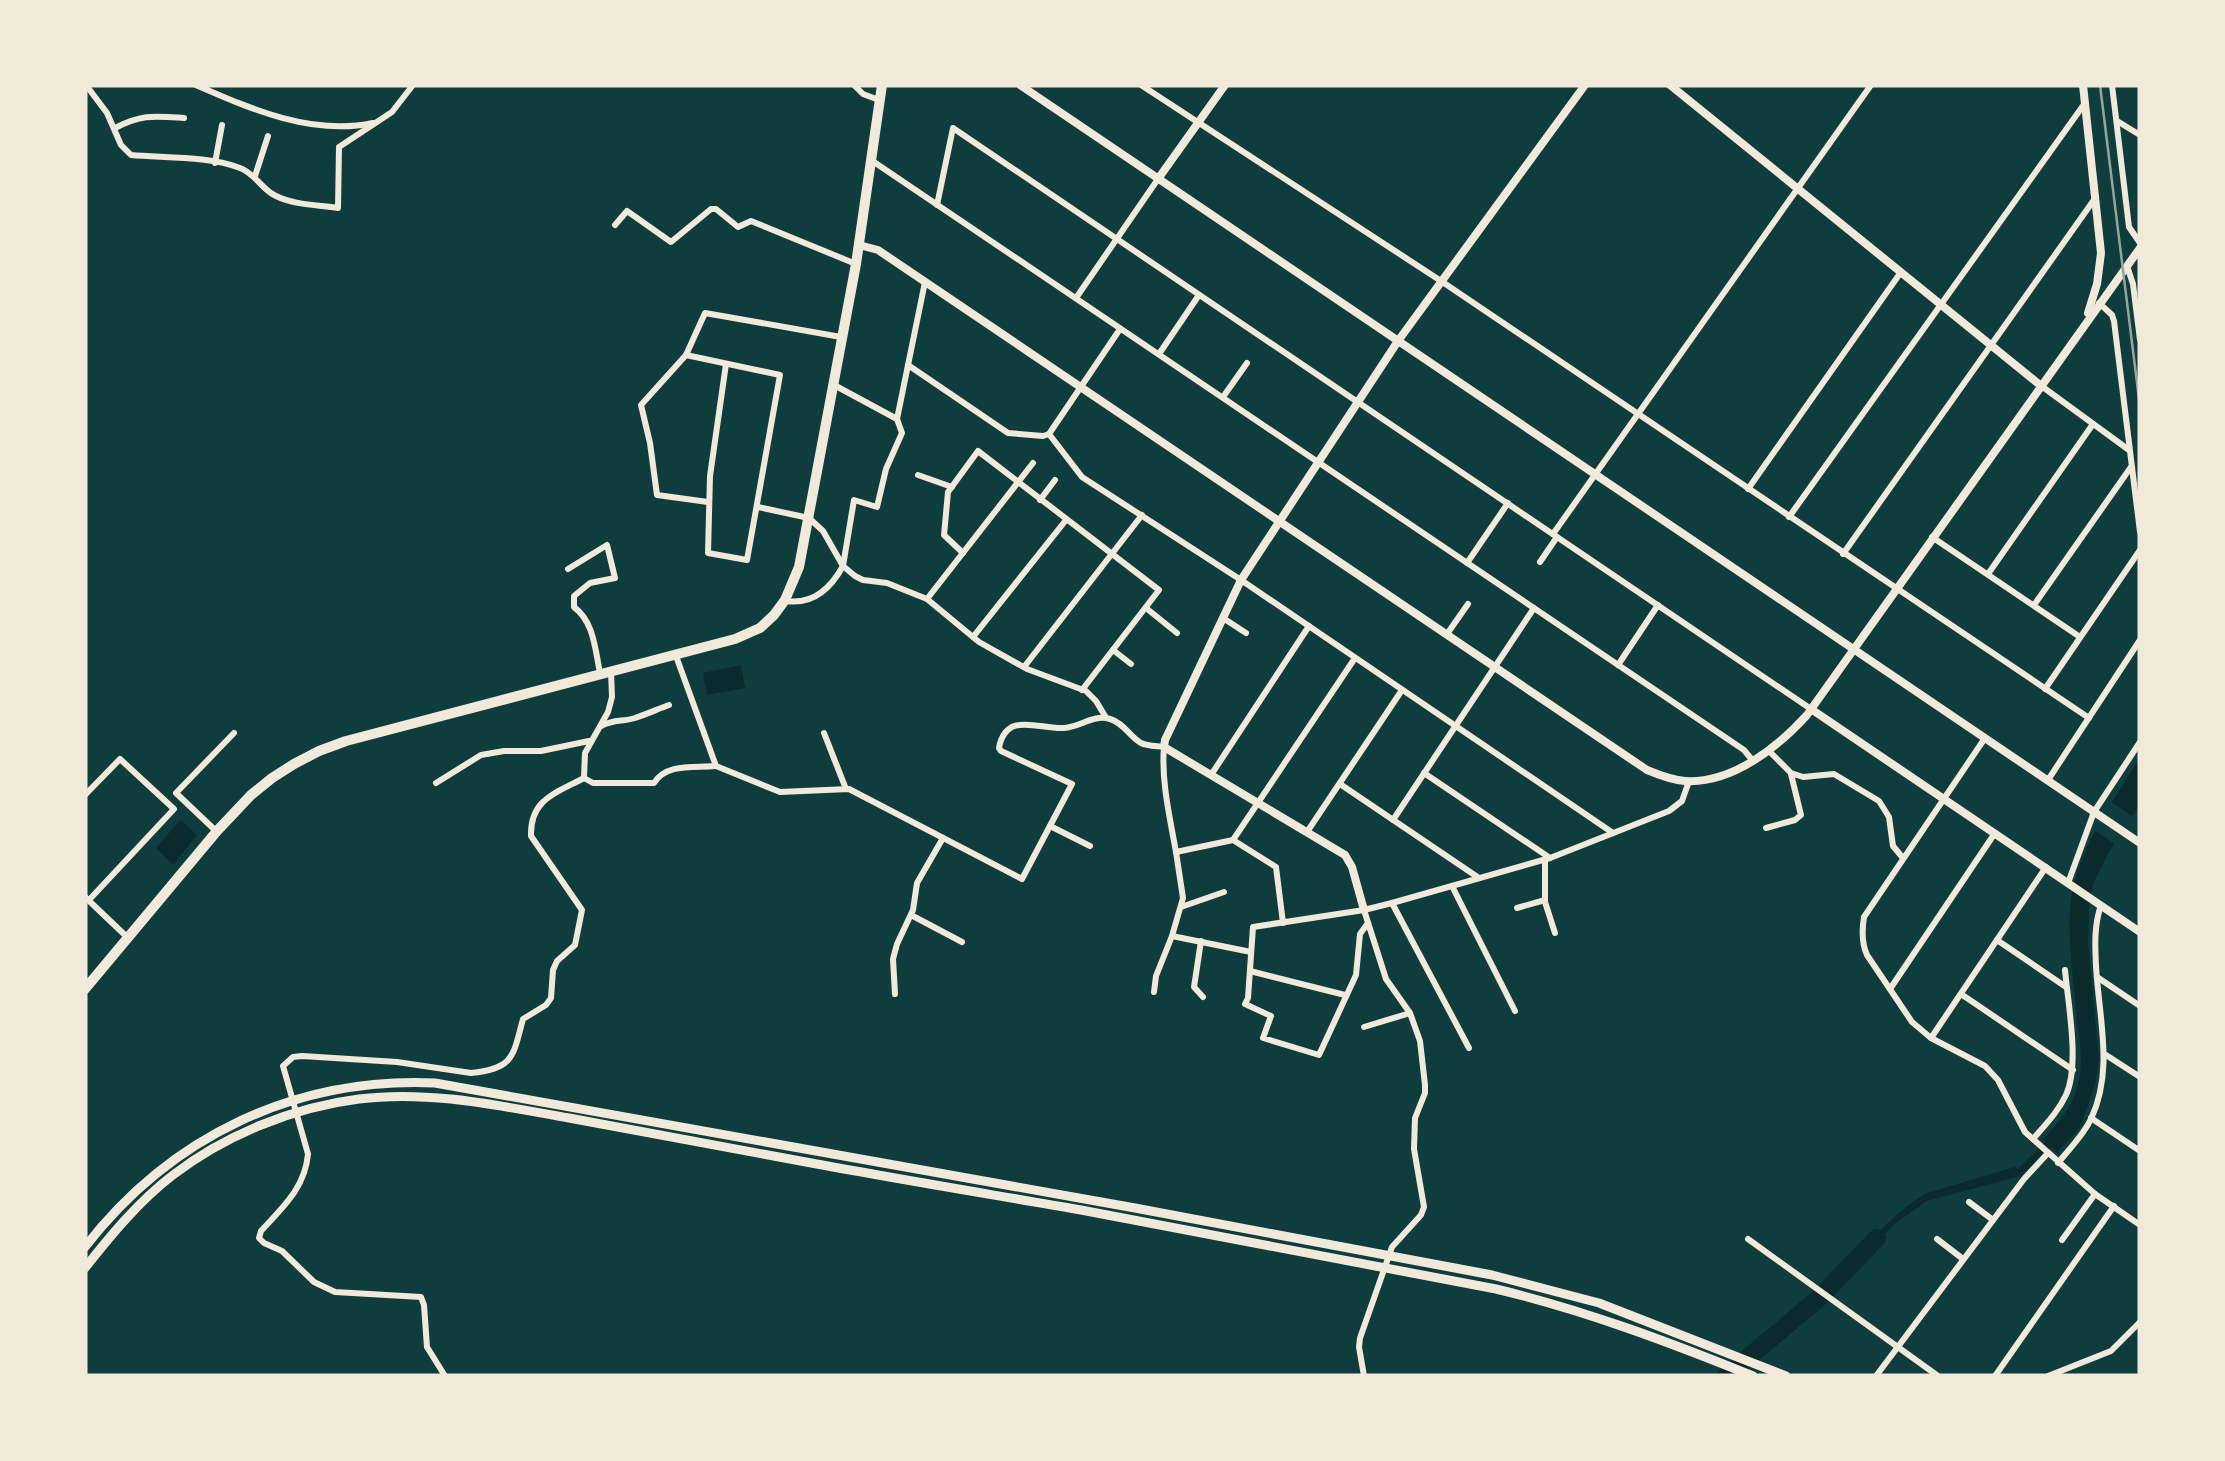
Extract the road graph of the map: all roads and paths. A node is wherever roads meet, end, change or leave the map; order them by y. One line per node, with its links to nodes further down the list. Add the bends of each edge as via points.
1 (86, 85): 21 (street)
2 (196, 85): 18 (street, via 262,112 315,124)
3 (413, 85): 18 (street)
4 (854, 85): 14 (street)
5 (882, 85): 14 (main road)
6 (1020, 85): 27 (street)
7 (1141, 85): 19 (street)
8 (1224, 85): 19 (street)
9 (1585, 85): 40 (street)
10 (1670, 85): 28 (street)
11 (1871, 85): 28 (street)
12 (2083, 85): 15 (street)
13 (2112, 85): 17 (street)
14 (880, 100): 24 (main road)
15 (2086, 102): 29 (street); 46 (street)
16 (184, 118): 21 (street, via 147,115)
17 (2116, 120): 22 (street); 34 (street, via 2129,227)
18 (379, 121): 26 (street, via 339,147 338,208 273,195)
19 (1198, 122): 27 (street); 40 (street)
20 (222, 124): 25 (street)
21 (115, 128): 25 (street, via 131,155)
22 (2140, 135)
23 (268, 136): 26 (street)
24 (870, 160): 30 (street); 33 (main road)
25 (215, 162): 26 (street)
26 (256, 176)
27 (1158, 178): 32 (street); 51 (street)
28 (1798, 188): 38 (street); 63 (street)
29 (2096, 197): 35 (street); 52 (street)
30 (937, 205): 32 (street, via 952,128); 44 (street)
31 (614, 225): 36 (street, via 627,211 671,242 716,209 738,227 751,220)
32 (1117, 239): 42 (street); 44 (street)
33 (859, 245): 36 (main road); 41 (street)
34 (2140, 245): 37 (street)
35 (2101, 253): 39 (street); 48 (street)
36 (856, 264): 49 (main road)
37 (2126, 266): 39 (street); 43 (street)
38 (1901, 272): 46 (street); 76 (street)
39 (2120, 276): 45 (street)
40 (1442, 281): 51 (street); 63 (street)
41 (925, 282): 57 (street); 60 (street)
42 (1200, 295): 54 (street); 62 (street)
43 (2137, 296): 50 (street)
44 (1076, 298): 47 (street)
45 (2099, 303): 48 (street); 67 (street, via 2114,321)
46 (1940, 304): 52 (street); 82 (street)
47 (1120, 328): 54 (street); 60 (street)
48 (2081, 328): 59 (street)
49 (842, 337): 53 (street, via 705,313); 58 (main road)
50 (2140, 340)
51 (1398, 341): 62 (street); 71 (street)
52 (1991, 345): 59 (street); 92 (street)
53 (686, 354): 56 (street); 78 (street, via 641,405 657,496)
54 (1159, 354): 61 (street)
55 (1247, 363): 61 (street)
56 (726, 364): 78 (street); 80 (street, via 780,375)
57 (908, 364): 64 (street); 66 (street, via 1008,434)
58 (834, 385): 64 (street); 83 (main road)
59 (2040, 385): 65 (street); 88 (street)
60 (1081, 387): 66 (street); 85 (street)
61 (1223, 398): 68 (street)
62 (1358, 402): 68 (street); 79 (street)
63 (1637, 414): 71 (street); 76 (street)
64 (897, 419): 95 (street, via 902,432 877,507 854,500)
65 (2093, 424): 67 (street); 97 (street)
66 (1048, 434): 81 (street, via 1082,477)
67 (2130, 451): 70 (street)
68 (1318, 462): 85 (street); 94 (street)
69 (1033, 463): 74 (street)
70 (2132, 466): 86 (street); 104 (street)
71 (1595, 474): 87 (street); 115 (street)
72 (918, 475): 75 (street)
73 (1055, 480): 77 (street)
74 (1018, 482): 75 (street, via 978,452); 77 (street); 90 (street)
75 (952, 487): 90 (street, via 944,535)
76 (1748, 489): 82 (street)
77 (1040, 500): 84 (street)
78 (708, 502): 80 (street, via 708,552 748,560)
79 (1508, 504): 87 (street); 94 (street)
80 (758, 507): 83 (street)
81 (1142, 515): 91 (street); 98 (street)
82 (1790, 517): 92 (street)
83 (809, 518): 95 (street); 101 (main road)
84 (1066, 520): 91 (street); 113 (street)
85 (1279, 522): 98 (street); 111 (street)
86 (2140, 532)
87 (1555, 535): 93 (street); 103 (street)
88 (1932, 537): 97 (street); 99 (street)
89 (2140, 550): 112 (street)
90 (963, 553): 100 (street)
91 (1112, 554): 105 (street, via 1160,590); 122 (street)
92 (1843, 554): 99 (street)
93 (1540, 562)
94 (1468, 563): 106 (street)
95 (843, 566): 100 (street, via 863,580); 101 (street, via 821,593 801,603)
96 (568, 570): 123 (street, via 607,545 615,578 590,583 574,596)
97 (1988, 574): 104 (street)
98 (1241, 580): 107 (street); 108 (street)
99 (1896, 589): 115 (street); 124 (street)
100 (927, 599): 113 (street)
101 (785, 600): 117 (main road, via 760,628)
102 (1468, 604): 111 (street)
103 (1658, 605): 120 (street); 128 (street)
104 (2034, 606): 112 (street)
105 (1146, 608): 110 (street); 116 (street)
106 (1534, 608): 120 (street); 121 (street)
107 (1223, 618): 109 (street); 138 (street)
108 (1309, 626): 118 (street); 144 (street)
109 (1246, 633)
110 (1177, 634)
111 (1447, 634): 121 (street)
112 (2080, 636): 124 (street)
113 (973, 637): 122 (street)
114 (2140, 640): 130 (street)
115 (1854, 648): 128 (street); 135 (street)
116 (1113, 650): 119 (street); 125 (street)
117 (676, 656): 123 (main road); 141 (street)
118 (1355, 658): 126 (street); 153 (street)
119 (1131, 664)
120 (1618, 665): 140 (street)
121 (1495, 666): 131 (street); 147 (street, via 1647,770)
122 (1024, 667): 125 (street)
123 (606, 673): 132 (street, via 612,697); 158 (main road, via 319,751 272,778)
124 (2045, 689): 130 (street)
125 (1082, 690): 129 (street)
126 (1402, 690): 131 (street); 149 (street)
127 (669, 705): 132 (street)
128 (1811, 708): 139 (street); 152 (street)
129 (1105, 718): 138 (street, via 1142,744); 156 (street, via 1062,728 1014,726 1000,741 1001,751 1072,784)
130 (2089, 718): 146 (street)
131 (1455, 726): 142 (street); 161 (street)
132 (600, 727): 136 (street)
133 (234, 733): 158 (street, via 176,793)
134 (824, 733): 150 (street)
135 (1985, 738): 146 (street); 152 (street)
136 (590, 740): 145 (street); 148 (street, via 482,755)
137 (2140, 742): 154 (street)
138 (1164, 747): 144 (street); 166 (street)
139 (1770, 752): 140 (street); 143 (street)
140 (1753, 761): 147 (street)
141 (716, 766): 145 (street, via 664,772 654,784); 150 (street, via 780,792)
142 (1424, 773): 155 (street); 168 (street)
143 (1791, 773): 157 (street, via 1801,815); 167 (street, via 1834,774 1879,801 1890,818 1892,846)
144 (1211, 776): 153 (street)
145 (584, 778): 231 (street, via 543,802 530,822 531,836 582,910 575,944 556,961 550,998 523,1019 509,1061 471,1073 302,1056 283,1066 307,1168 296,1193 260,1231 261,1242 335,1292 421,1297 427,1347)
146 (2048, 780): 154 (street)
147 (1689, 781): 161 (street, via 1677,806)
148 (436, 783)
149 (1340, 784): 155 (street); 159 (street)
150 (846, 789): 162 (street)
151 (85, 795): 174 (street, via 120,759 174,809)
152 (1944, 799): 160 (street); 167 (street)
153 (1258, 803): 159 (street); 163 (street)
154 (2096, 814): 164 (street); 171 (street)
155 (1393, 820): 170 (street)
156 (1050, 826): 162 (street, via 1022,878); 165 (street)
157 (1766, 828)
158 (217, 832): 187 (main road)
159 (1308, 832): 180 (street, via 1347,857)
160 (1995, 833): 169 (street); 198 (street)
161 (1614, 834): 168 (street)
162 (943, 838): 181 (street, via 917,883)
163 (1233, 840): 166 (street); 182 (street, via 1276,867)
164 (2140, 844)
165 (1090, 846)
166 (1176, 852): 178 (street)
167 (1904, 858): 198 (street, via 1862,925 1864,949)
168 (1548, 859): 170 (street); 175 (street)
169 (2046, 867): 171 (street); 188 (street)
170 (1480, 878): 172 (street)
171 (2070, 884): 177 (street)
172 (1452, 886): 176 (street); 205 (street)
173 (1224, 892): 178 (street)
174 (87, 898): 187 (street)
175 (1545, 900): 179 (street); 185 (street)
176 (1392, 903): 180 (street); 209 (street)
177 (2098, 903): 184 (street); 195 (street)
178 (1180, 907): 186 (street)
179 (1517, 908)
180 (1364, 910): 182 (street); 183 (street)
181 (911, 915): 189 (street); 200 (street, via 896,944)
182 (1283, 923): 191 (street, via 1253,927)
183 (1368, 923): 202 (street); 206 (street, via 1389,986)
184 (2140, 932)
185 (1555, 933)
186 (1172, 936): 190 (street); 199 (street)
187 (128, 938): 194 (main road)
188 (1997, 940): 196 (street); 201 (street)
189 (962, 942)
190 (1201, 942): 191 (street); 203 (street, via 1194,986)
191 (1252, 952): 193 (street)
192 (2066, 970): 196 (street)
193 (1250, 971): 202 (street); 202 (street, via 1245,1004 1271,1016 1262,1038 1319,1055)
194 (90, 973): 197 (main road)
195 (2097, 977): 204 (street); 210 (street)
196 (2067, 988): 211 (street)
197 (85, 989)
198 (1890, 989): 208 (street)
199 (1154, 992)
200 (896, 994)
201 (1961, 994): 208 (street); 211 (street)
202 (1346, 996)
203 (1203, 997)
204 (2140, 1006)
205 (1515, 1011)
206 (1410, 1013): 207 (street); 232 (street, via 1425,1084 1414,1128 1424,1207 1392,1247 1360,1338)
207 (1364, 1027)
208 (1931, 1038): 214 (street, via 1985,1066)
209 (1470, 1048)
210 (2105, 1054): 212 (street); 213 (street)
211 (2073, 1070): 214 (street, via 2068,1092)
212 (2140, 1077)
213 (2091, 1118): 215 (street); 217 (street)
214 (2034, 1141): 216 (street)
215 (2140, 1151)
216 (2046, 1153): 217 (street); 221 (street)
217 (2058, 1162): 218 (street)
218 (2095, 1194): 220 (street); 225 (street)
219 (1969, 1202): 221 (street)
220 (2114, 1206): 222 (street); 237 (street)
221 (1992, 1220): 227 (street)
222 (2140, 1225)
223 (1748, 1239): 230 (street)
224 (1937, 1239): 227 (street)
225 (2062, 1240)
226 (85, 1247): 234 (main road, via 151,1177 224,1128 341,1088 449,1085 1411,1259 1574,1295)
227 (1963, 1259): 230 (street)
228 (85, 1268): 233 (main road, via 153,1193 204,1154 312,1108 416,1096 959,1189 1548,1302)
229 (2140, 1322): 238 (street, via 2110,1352)
230 (1898, 1347): 235 (street); 236 (street)
231 (446, 1376)
232 (1364, 1376)
233 (1754, 1376)
234 (1786, 1376)
235 (1876, 1376)
236 (1938, 1376)
237 (1995, 1376)
238 (2048, 1376)

